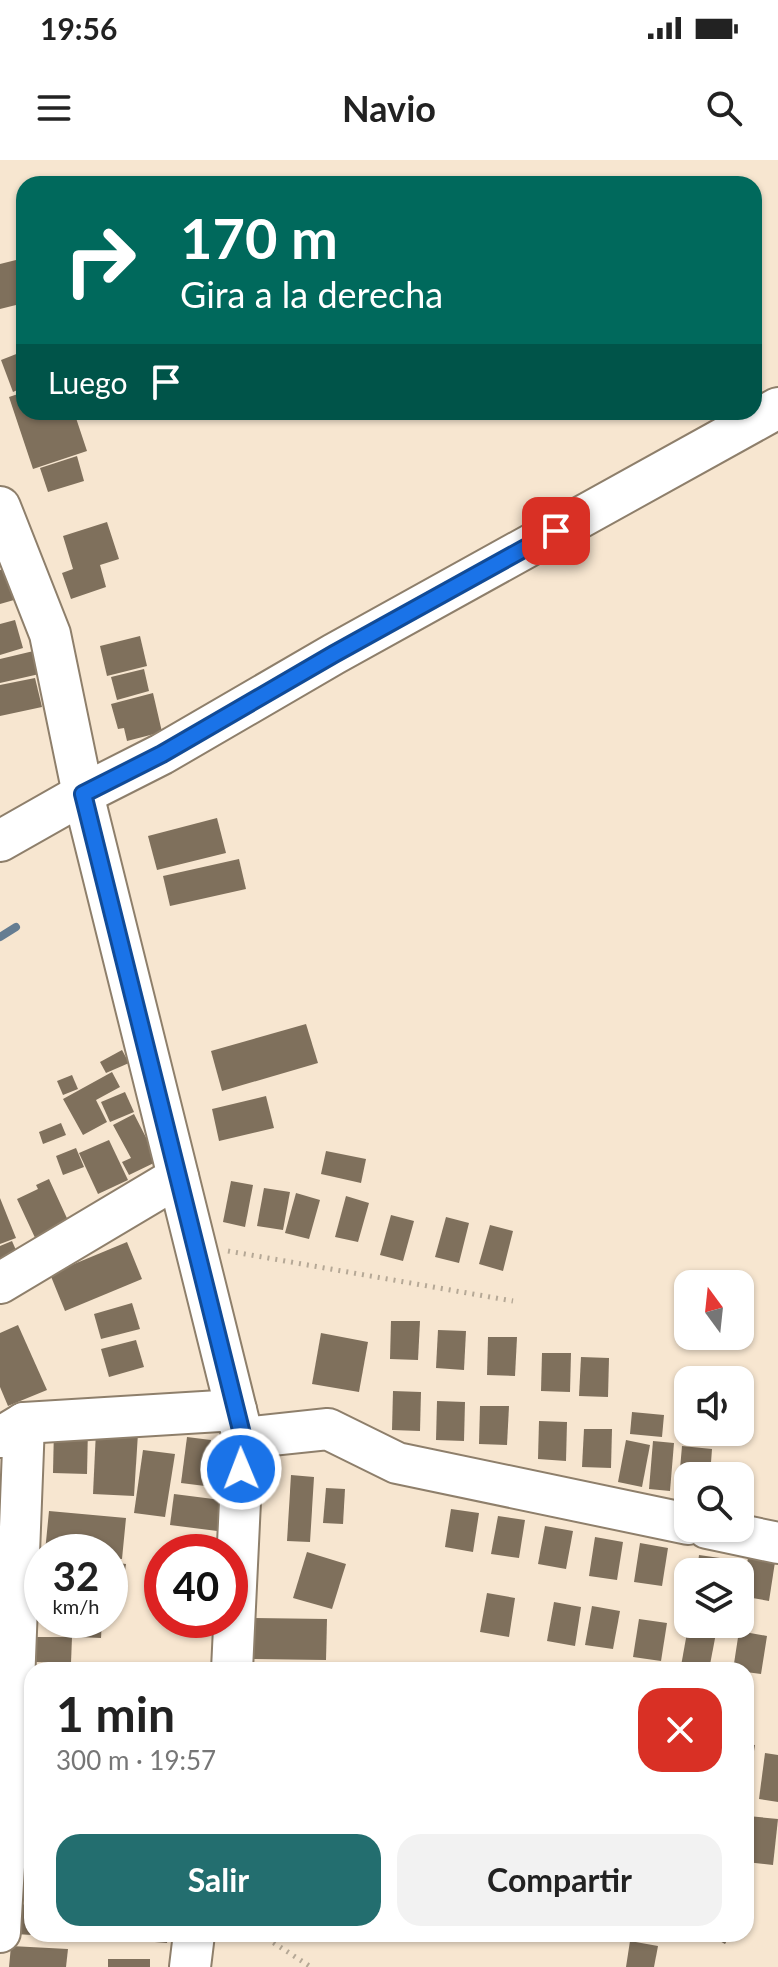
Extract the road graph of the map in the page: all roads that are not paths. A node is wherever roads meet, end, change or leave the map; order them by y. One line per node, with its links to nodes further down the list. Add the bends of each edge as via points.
1 (756, 420): 3 (street)
2 (0, 507): 3 (street, via 50,634)
3 (83, 794): 4 (street); 5 (street)
4 (0, 841)
5 (178, 1177): 6 (street); 7 (street)
6 (0, 1283)
7 (239, 1424): 8 (street); 9 (street, via 328,1429 397,1463); 12 (street)
8 (12, 1430): 13 (street)
9 (674, 1521)
10 (754, 1538): 11 (street)
11 (778, 1543)
12 (232, 1662)
13 (15, 1737): 14 (street)
14 (0, 1932)
15 (193, 1942): 16 (street)
16 (190, 1967)

